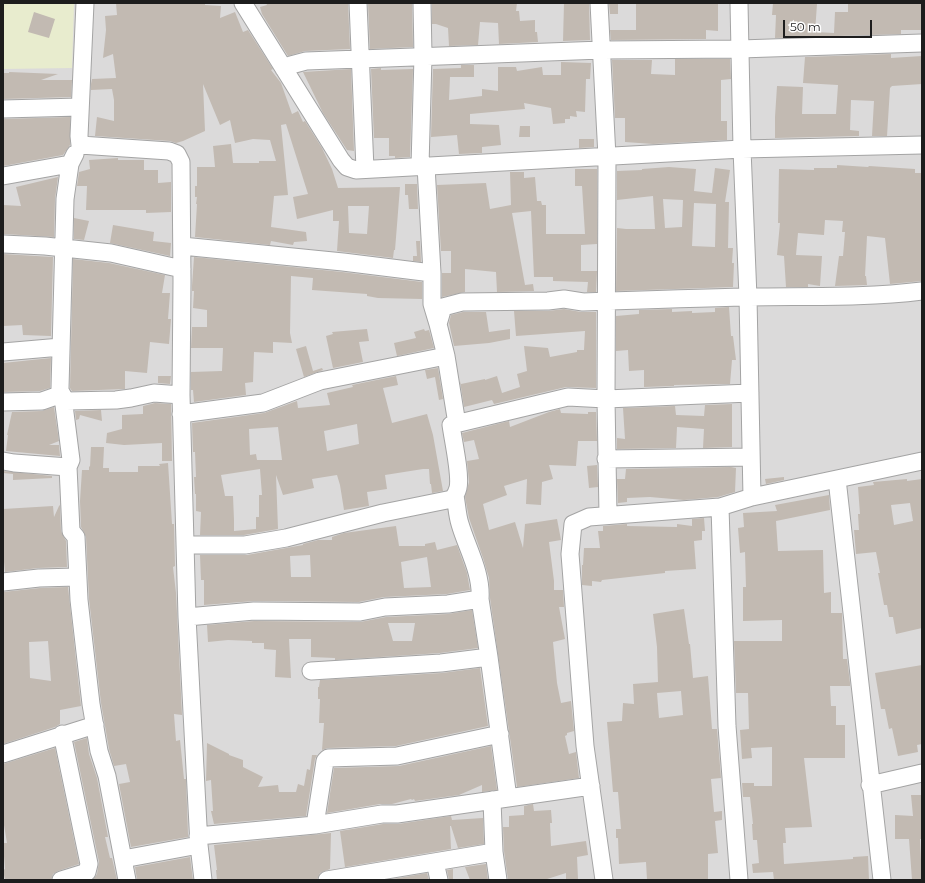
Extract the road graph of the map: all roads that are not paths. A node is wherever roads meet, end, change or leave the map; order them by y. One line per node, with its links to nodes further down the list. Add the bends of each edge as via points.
1 (85, 3): 13 (street)
2 (243, 3): 12 (street)
3 (358, 3): 11 (street)
4 (422, 3): 10 (street)
5 (599, 3): 9 (street)
6 (739, 3): 8 (street)
7 (922, 43): 8 (street)
8 (740, 49): 9 (street); 17 (street)
9 (602, 50): 10 (street); 18 (street)
10 (423, 56): 11 (street); 20 (street)
11 (360, 58): 12 (street, via 306,61); 21 (street)
12 (284, 69): 21 (street, via 347,167)
13 (80, 107): 14 (street); 15 (street)
14 (3, 109)
15 (80, 145): 19 (street); 24 (street, via 169,151 177,154 181,162)
16 (922, 145): 17 (street)
17 (742, 149): 18 (street); 29 (street)
18 (607, 157): 20 (street); 30 (street)
19 (70, 164): 22 (street); 25 (street)
20 (423, 166): 21 (street); 27 (street)
21 (365, 169)
22 (3, 176)
23 (3, 244): 25 (street)
24 (182, 246): 26 (street); 27 (street)
25 (64, 248): 26 (street, via 111,253); 32 (street)
26 (182, 269): 36 (street)
27 (432, 273): 31 (street, via 432,304)
28 (922, 291): 29 (street)
29 (748, 297): 30 (street); 35 (street)
30 (606, 301): 31 (street, via 583,302 564,299 462,302 443,307); 38 (street)
31 (438, 324): 34 (street)
32 (61, 347): 33 (street); 37 (street, via 60,388)
33 (3, 352)
34 (446, 356): 40 (street, via 320,382 263,403); 41 (street)
35 (750, 393): 38 (street); 42 (street)
36 (181, 395): 37 (street, via 154,393 116,400); 40 (street)
37 (64, 397): 39 (street, via 42,401); 46 (street, via 71,460)
38 (606, 399): 41 (street, via 568,397); 43 (street)
39 (3, 402)
40 (181, 414): 52 (street)
41 (457, 424): 48 (street, via 451,425 458,476)
42 (751, 457): 43 (street); 49 (street)
43 (606, 459): 51 (street)
44 (3, 460): 46 (street)
45 (922, 461): 47 (street)
46 (68, 467): 53 (street, via 71,531 76,537)
47 (837, 480): 49 (street); 64 (street)
48 (455, 496): 52 (street, via 452,499 382,513 286,538 245,545); 55 (street, via 459,522 478,578)
49 (752, 497): 50 (street)
50 (720, 507): 51 (street); 80 (street, via 727,726)
51 (608, 515): 65 (street, via 589,517 573,524 570,554 585,746)
52 (185, 545): 56 (street)
53 (77, 577): 54 (street); 59 (street)
54 (3, 582)
55 (480, 599): 56 (street, via 448,604 385,607 360,612 254,611); 57 (street)
56 (187, 617): 69 (street)
57 (489, 656): 58 (street, via 441,663); 61 (street)
58 (311, 671)
59 (95, 725): 60 (street); 71 (street)
60 (62, 734): 62 (street); 73 (street, via 89,864 87,872)
61 (500, 734): 66 (street); 68 (street, via 397,756 328,758 325,761)
62 (3, 754)
63 (922, 773): 64 (street)
64 (870, 785): 81 (street)
65 (591, 786): 66 (street); 79 (street)
66 (508, 798): 67 (street)
67 (492, 800): 68 (street); 70 (street)
68 (315, 825): 69 (street)
69 (199, 841): 71 (street); 75 (street)
70 (494, 852): 72 (street); 78 (street)
71 (123, 859): 74 (street)
72 (435, 862): 76 (street); 77 (street)
73 (61, 880)
74 (126, 880)
75 (203, 880)
76 (327, 880)
77 (439, 880)
78 (498, 880)
79 (604, 880)
80 (738, 880)
81 (882, 880)

